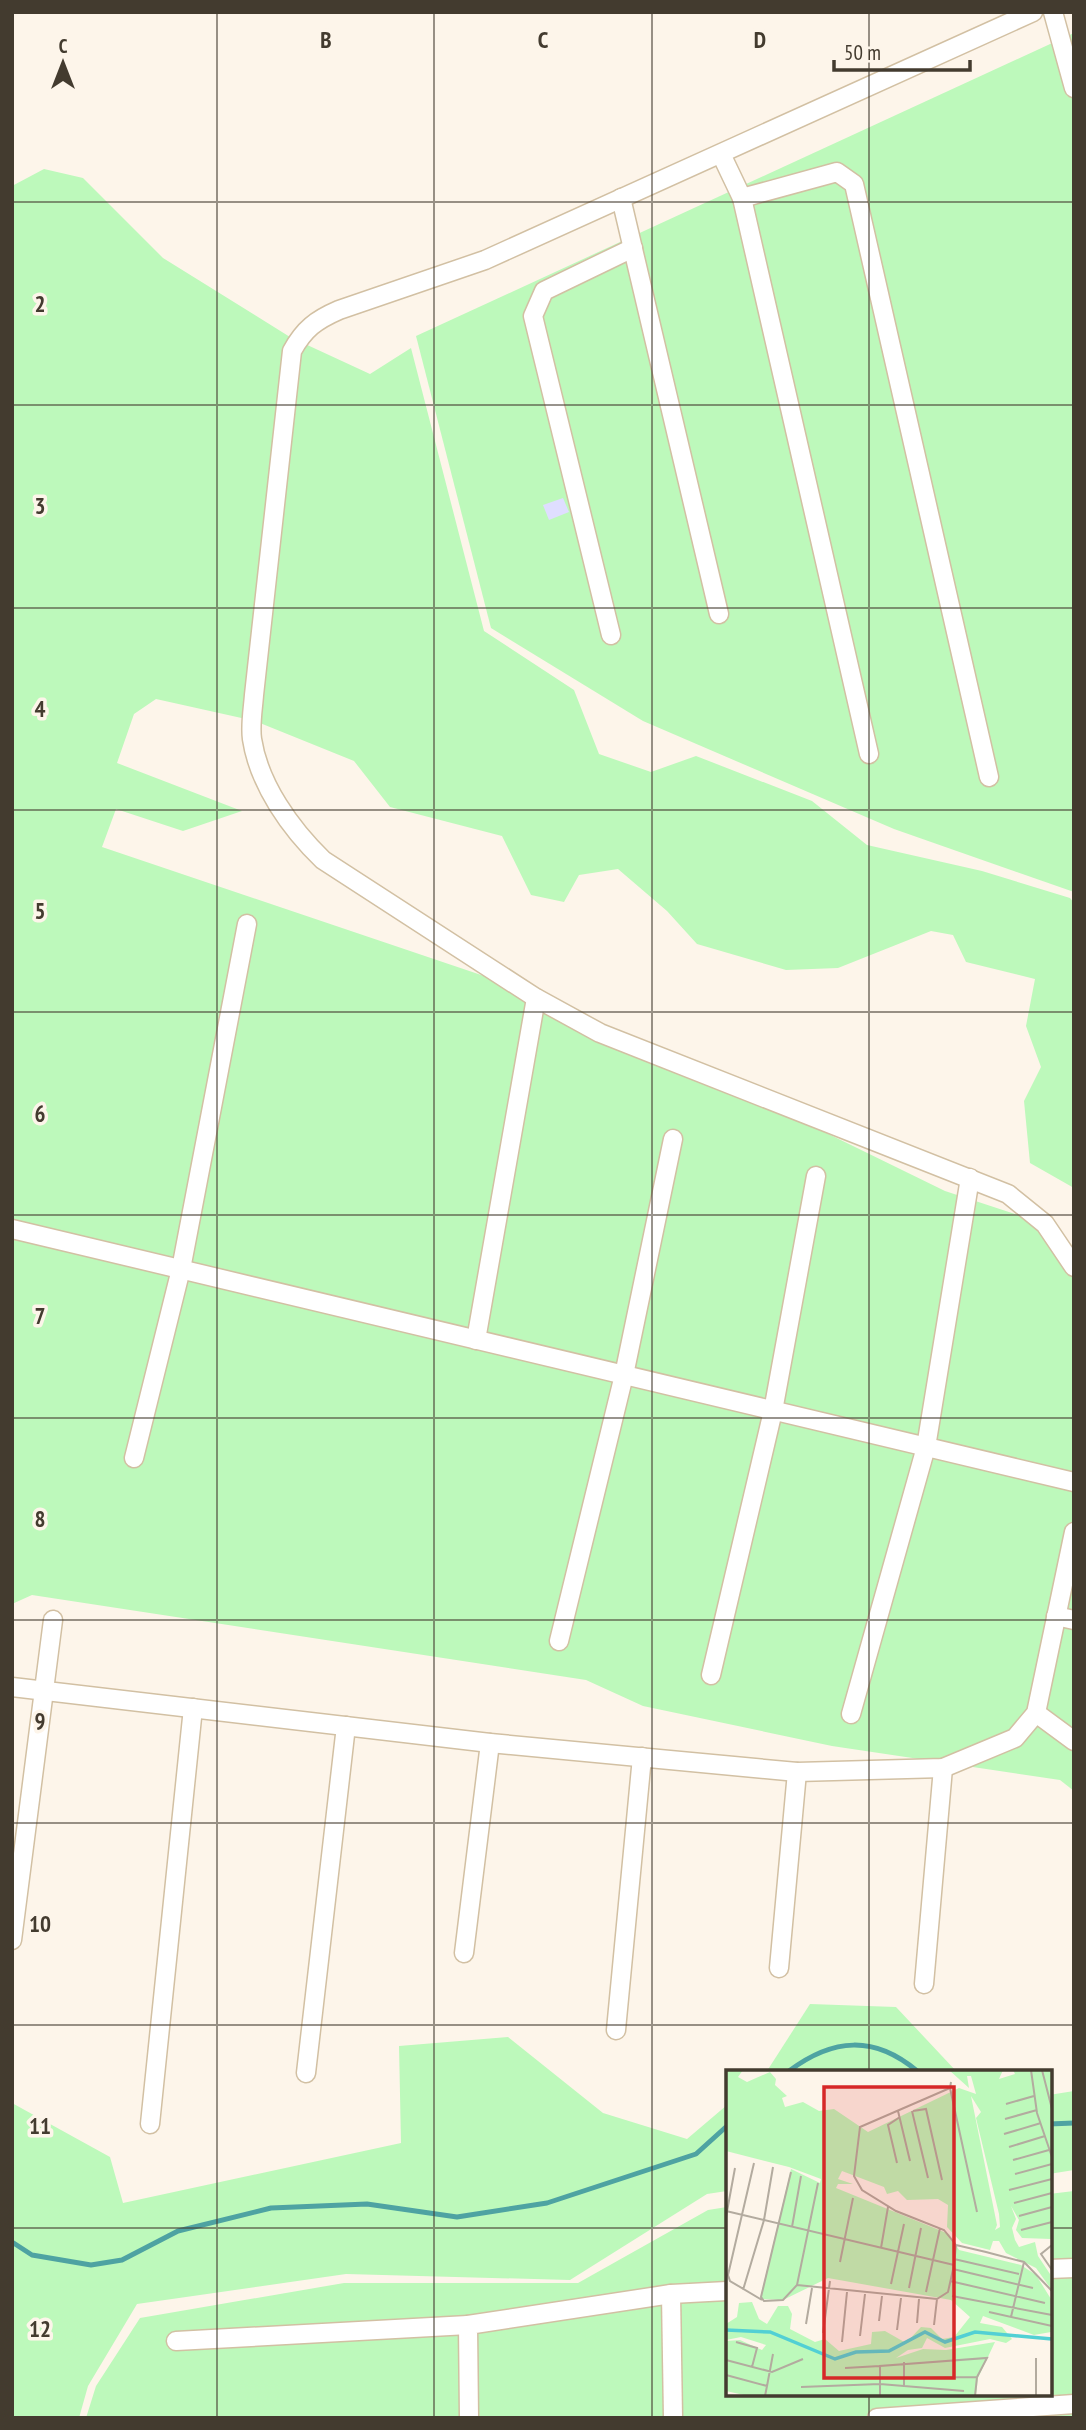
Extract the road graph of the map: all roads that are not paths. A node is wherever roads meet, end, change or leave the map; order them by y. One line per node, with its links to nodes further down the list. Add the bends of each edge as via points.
1 (1033, 12): 4 (street)
2 (1054, 12): 3 (street)
3 (1074, 89)
4 (721, 153): 5 (street); 6 (street)
5 (621, 198): 7 (street); 13 (street, via 485,260 339,310 302,332 292,351 254,695 252,738 262,772 300,837 323,860)
6 (742, 198): 10 (street); 11 (street, via 837,172 854,184)
7 (633, 248): 8 (street); 9 (street, via 544,291 533,316)
8 (719, 614)
9 (611, 635)
10 (869, 754)
11 (989, 777)
12 (247, 924): 19 (street)
13 (536, 998): 16 (street, via 600,1033); 20 (street)
14 (673, 1139): 21 (street)
15 (816, 1176): 22 (street)
16 (970, 1178): 18 (street, via 1008,1194 1045,1224); 23 (street)
17 (12, 1229): 19 (street)
18 (1074, 1268)
19 (181, 1269): 20 (street); 24 (street)
20 (477, 1340): 21 (street)
21 (624, 1375): 22 (street); 29 (street)
22 (773, 1411): 23 (street); 30 (street)
23 (926, 1447): 25 (street); 35 (street)
24 (134, 1458)
25 (1074, 1482)
26 (1074, 1532): 27 (street)
27 (1065, 1618): 34 (street)
28 (53, 1620): 32 (street)
29 (559, 1641)
30 (710, 1675)
31 (12, 1687): 32 (street)
32 (44, 1691): 33 (street); 42 (street)
33 (193, 1708): 36 (street); 48 (street)
34 (1036, 1713): 37 (street); 40 (street, via 1015,1738)
35 (850, 1714)
36 (346, 1726): 38 (street); 47 (street)
37 (1074, 1741)
38 (491, 1743): 39 (street); 43 (street)
39 (642, 1757): 41 (street); 46 (street)
40 (943, 1768): 41 (street); 45 (street)
41 (797, 1772): 44 (street)
42 (12, 1940)
43 (464, 1953)
44 (779, 1968)
45 (924, 1984)
46 (616, 2030)
47 (306, 2073)
48 (149, 2123)
49 (1074, 2267): 50 (street)
50 (1051, 2269)
51 (726, 2291): 52 (street)
52 (671, 2294): 53 (street); 57 (street)
53 (468, 2325): 54 (street); 56 (street)
54 (176, 2341)
55 (1074, 2404): 58 (street)
56 (469, 2418)
57 (673, 2418)
58 (877, 2418)

